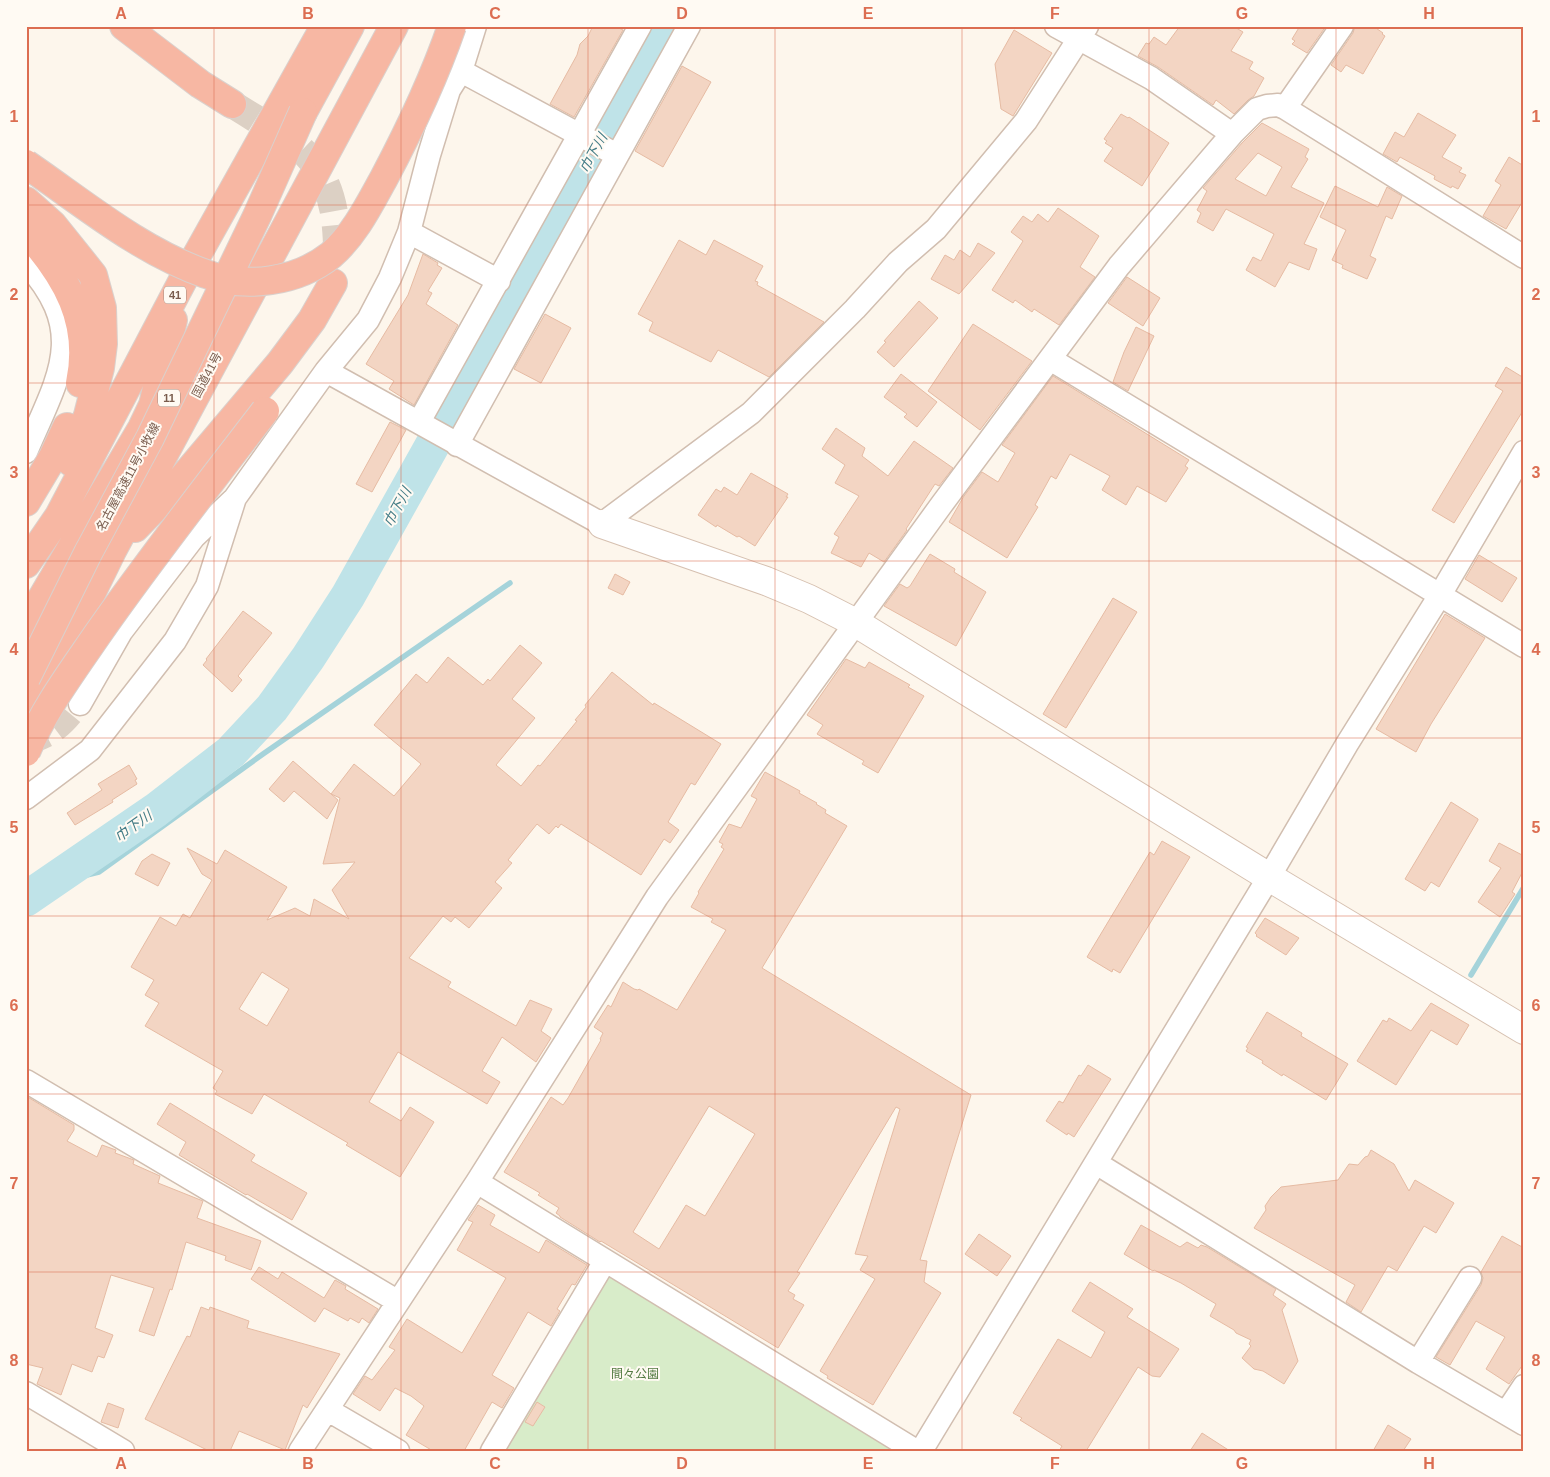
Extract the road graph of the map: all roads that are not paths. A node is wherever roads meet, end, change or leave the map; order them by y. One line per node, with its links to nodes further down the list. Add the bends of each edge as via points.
1 (124, 26): 13 (highway, via 200,84)
2 (325, 26): 24 (highway, 41)
3 (350, 26): 42 (highway, 名古屋高速11号小牧線 / 11, bridge, via 303,112 154,430)
4 (394, 26): 36 (highway, 国道41号)
5 (452, 26): 18 (highway, bridge, via 403,142 366,212 331,254 311,268 288,277 259,282 229,280 180,264 146,246)
6 (475, 26): 12 (street)
7 (640, 26): 15 (street)
8 (689, 26): 17 (street)
9 (1056, 26): 11 (street)
10 (1342, 26): 14 (street)
11 (1084, 33): 16 (street); 35 (street, via 1026,121 936,229 898,262 751,412)
12 (462, 71): 15 (street); 21 (street, via 449,90)
13 (232, 104)
14 (1284, 108): 16 (street, via 1278,105 1256,109); 22 (street)
15 (579, 134): 17 (street); 25 (street)
16 (1232, 134): 26 (street, via 1119,266)
17 (617, 155): 29 (street)
18 (26, 164)
19 (26, 201): 34 (highway, via 53,225 93,275 104,326 100,368 88,415 76,451 53,500)
20 (26, 231): 33 (highway, via 49,256 78,312 83,354 76,404 53,457)
21 (408, 232): 25 (street); 27 (street, via 390,278 368,320)
22 (1524, 257)
23 (26, 263): 30 (street, via 56,304 64,349 59,372)
24 (183, 280): 34 (highway, 41); 40 (highway, via 152,405 142,428)
25 (499, 281): 28 (street)
26 (1050, 359): 38 (street); 39 (street)
27 (326, 371): 28 (street); 32 (street)
28 (419, 422): 29 (street)
29 (457, 445): 35 (street)
30 (26, 452)
31 (1524, 452): 38 (street)
32 (235, 498): 43 (street, via 194,537 121,632); 46 (street, via 207,586 175,641 90,750)
33 (26, 502)
34 (58, 516): 37 (highway, 41)
35 (602, 524): 39 (street, via 766,581)
36 (112, 551): 44 (highway, 国道41号); 45 (highway, bridge, via 176,486 275,370 312,320 335,275 324,317 308,349 128,591 56,695)
37 (28, 555)
38 (1440, 595): 41 (street); 47 (street)
39 (856, 623): 47 (street); 51 (street, via 657,897)
40 (26, 625)
41 (1524, 646)
42 (26, 678)
43 (80, 704)
44 (26, 726)
45 (26, 752)
46 (26, 798)
47 (1269, 876): 48 (street); 50 (street)
48 (1524, 1030)
49 (26, 1081): 54 (street)
50 (1096, 1163): 55 (street); 65 (street)
51 (477, 1182): 52 (street); 54 (street)
52 (605, 1261): 63 (street); 64 (street)
53 (1470, 1278): 55 (street)
54 (397, 1301): 58 (street)
55 (1418, 1362): 59 (street)
56 (1524, 1386): 59 (street)
57 (26, 1393): 60 (street)
58 (328, 1410): 61 (street); 62 (street)
59 (1515, 1418)
60 (122, 1451)
61 (300, 1451)
62 (398, 1451)
63 (492, 1451)
64 (916, 1451)
65 (921, 1451)

